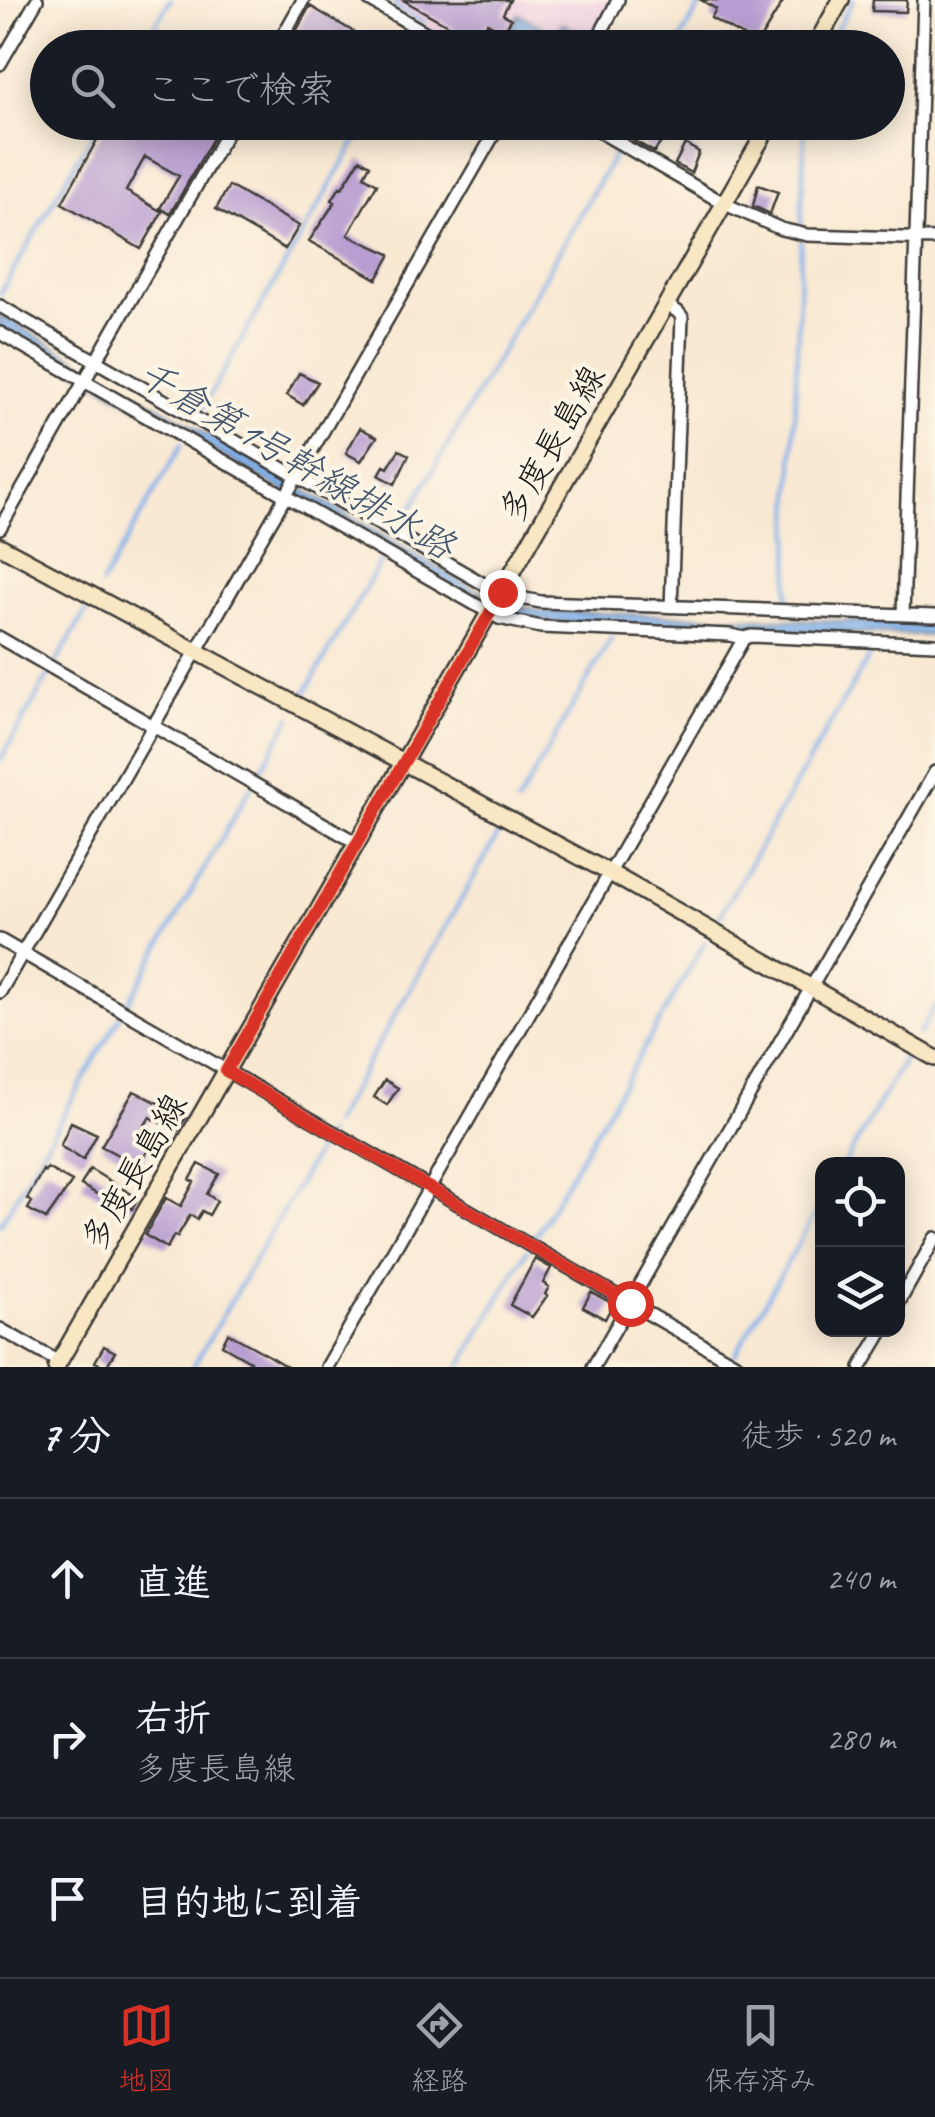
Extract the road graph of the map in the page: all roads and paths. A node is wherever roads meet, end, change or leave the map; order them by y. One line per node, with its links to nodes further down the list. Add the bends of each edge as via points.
1 (37, 0): 11 (street)
2 (303, 0): 7 (street)
3 (369, 0): 8 (street)
4 (618, 0): 9 (street)
5 (840, 0): 10 (main road)
6 (924, 0): 17 (street)
7 (286, 30)
8 (421, 30)
9 (602, 30)
10 (824, 30)
11 (0, 64)
12 (223, 140): 22 (street)
13 (490, 140): 24 (street)
14 (613, 140): 16 (street)
15 (761, 140): 16 (main road, 多度長島線)
16 (724, 204): 17 (street, via 807,235); 19 (main road, 多度長島線)
17 (916, 239): 18 (street); 31 (street)
18 (935, 240)
19 (666, 304): 28 (main road, 多度長島線); 29 (street, via 682,317)
20 (0, 306): 22 (street)
21 (0, 333): 23 (street)
22 (95, 363): 23 (street); 24 (street)
23 (85, 381): 25 (street); 26 (street)
24 (296, 479): 25 (street); 28 (street)
25 (286, 496): 30 (street); 36 (street)
26 (0, 528)
27 (0, 546): 36 (main road)
28 (501, 593): 29 (street, via 541,602); 30 (main road, 多度長島線)
29 (671, 606): 31 (street)
30 (490, 612): 34 (street, via 541,627); 38 (main road, 多度長島線)
31 (903, 615): 32 (street)
32 (935, 616)
33 (0, 638): 37 (street)
34 (744, 638): 35 (street); 41 (street)
35 (935, 644)
36 (197, 651): 37 (street); 38 (main road)
37 (154, 726): 40 (street); 43 (street)
38 (403, 763): 40 (main road, 多度長島線); 41 (main road)
39 (935, 772): 44 (street)
40 (357, 843): 47 (main road, 多度長島線)
41 (610, 873): 44 (main road); 48 (street)
42 (0, 940): 43 (street)
43 (22, 953): 45 (street); 47 (street)
44 (812, 988): 46 (main road); 51 (street)
45 (0, 992)
46 (935, 1058)
47 (226, 1071): 48 (street); 54 (main road, 多度長島線)
48 (430, 1186): 51 (street); 55 (street)
49 (935, 1238): 50 (street)
50 (905, 1292)
51 (630, 1303): 56 (street); 57 (street)
52 (0, 1328): 54 (street)
53 (879, 1337): 58 (street)
54 (58, 1365)
55 (327, 1367)
56 (593, 1367)
57 (741, 1367)
58 (861, 1367)

